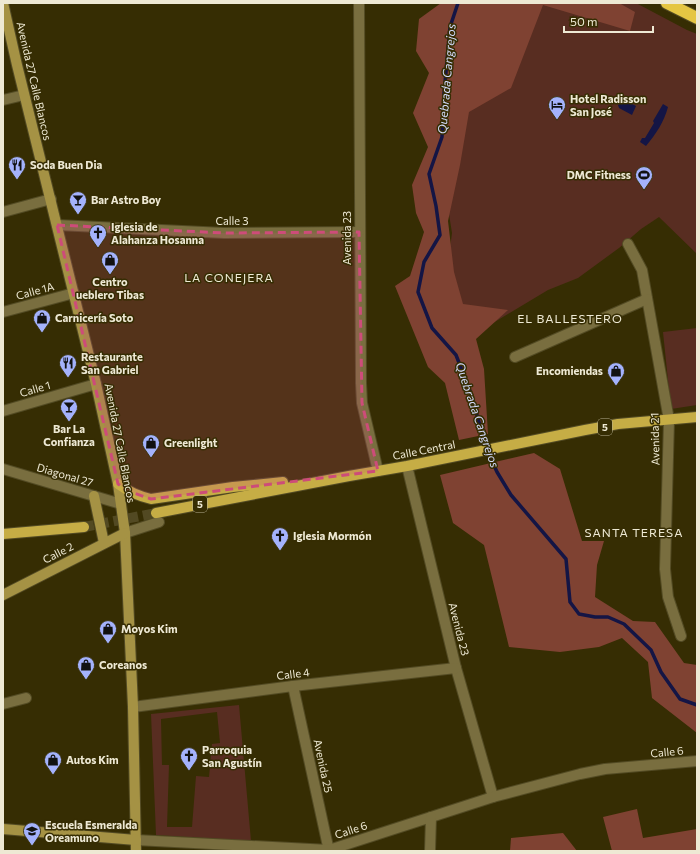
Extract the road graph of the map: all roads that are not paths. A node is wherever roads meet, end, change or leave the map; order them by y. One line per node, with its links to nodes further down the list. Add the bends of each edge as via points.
1 (3, 3): 5 (main road, Avenida 27 Calle Blancos)
2 (359, 3): 10 (street, Avenida 23)
3 (667, 3): 4 (highway)
4 (697, 18)
5 (24, 95): 6 (street); 7 (main road, Avenida 27 Calle Blancos)
6 (3, 100)
7 (51, 199): 8 (street); 9 (main road, Avenida 27 Calle Blancos)
8 (3, 212)
9 (57, 225): 10 (street, Calle 3, via 224,233); 12 (main road, Avenida 27 Calle Blancos)
10 (359, 232): 22 (street, Avenida 23, via 362,403)
11 (628, 244): 13 (street, Avenida 21, via 642,270)
12 (74, 293): 14 (street, Calle 1A); 16 (main road, Avenida 27 Calle Blancos)
13 (648, 299): 15 (street); 19 (street, Avenida 21)
14 (3, 312)
15 (515, 357)
16 (96, 384): 17 (street, Calle 1); 24 (main road, Avenida 27 Calle Blancos)
17 (3, 411)
18 (697, 417): 19 (main road, Calle Central / 5)
19 (668, 420): 20 (main road, Calle Central / 5, via 618,424); 33 (street, Avenida 21, via 665,569 668,597)
20 (407, 466): 22 (main road, Calle Central / 5); 34 (street, Avenida 23)
21 (3, 469): 25 (street, Diagonal 27)
22 (378, 471): 23 (main road, Calle Central / 5)
23 (349, 476): 24 (main road, via 232,487 151,499 139,497); 27 (main road, Calle Central / 5)
24 (118, 484): 26 (main road, Avenida 27 Calle Blancos)
25 (94, 496): 26 (street, Diagonal 27); 31 (main road)
26 (121, 504): 30 (main road, Avenida 27 Calle Blancos)
27 (158, 518): 30 (street)
28 (84, 527): 29 (main road)
29 (3, 534)
30 (124, 534): 31 (main road, Calle 2); 38 (main road, Avenida 27 Calle Blancos)
31 (104, 543): 32 (main road, Calle 2)
32 (3, 595)
33 (681, 636)
34 (456, 668): 35 (street, Calle 4); 40 (street, Avenida 23)
35 (293, 686): 38 (street, Calle 4); 44 (street, Avenida 25)
36 (26, 698): 37 (street)
37 (3, 704)
38 (133, 706): 43 (main road, Avenida 27 Calle Blancos)
39 (697, 761): 40 (street, Calle 6, via 605,769)
40 (493, 796): 41 (street, Calle 6)
41 (431, 817): 44 (street, Calle 6); 46 (street)
42 (3, 829): 43 (main road, Calle 6)
43 (136, 840): 44 (street, Calle 6); 45 (main road, Avenida 27 Calle Blancos)
44 (329, 850)
45 (136, 851)
46 (430, 851)

